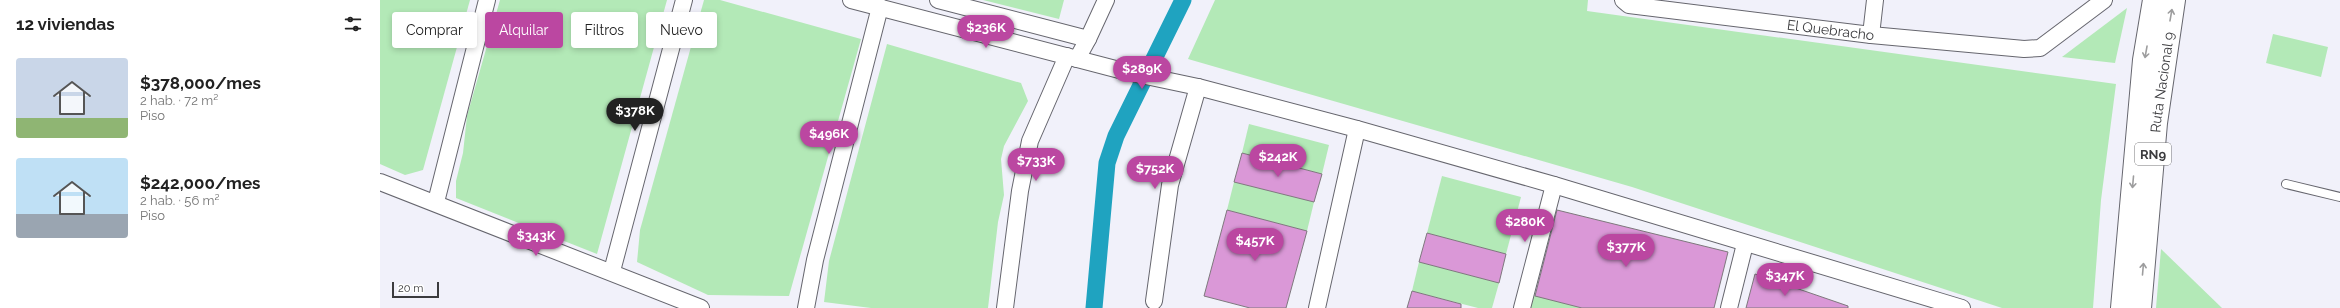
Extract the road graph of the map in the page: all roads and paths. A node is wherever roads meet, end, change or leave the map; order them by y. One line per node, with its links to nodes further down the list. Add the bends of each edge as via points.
1 (487, 0): 21 (street)
2 (684, 0): 23 (street)
3 (851, 0): 11 (street)
4 (938, 0): 13 (street)
5 (1106, 0): 13 (street)
6 (1623, 0): 12 (street, El Quebracho, via 1629,5)
7 (1875, 0): 12 (street)
8 (2104, 0): 12 (street, El Quebracho, via 2040,48 2024,49)
9 (2154, 0): 33 (main road, Ruta Nacional 9 / RN9, one-way to 33, via 2144,60)
10 (2174, 0): 34 (main road, Ruta Nacional 9 / RN9, one-way to 10, via 2156,123)
11 (880, 7): 14 (street); 27 (street, via 815,260)
12 (1871, 35)
13 (1088, 39): 14 (street)
14 (1072, 57): 15 (street); 28 (street, via 1030,142 1020,191)
15 (1198, 87): 16 (street); 24 (street, via 1170,186)
16 (1357, 129): 19 (street); 29 (street)
17 (380, 182): 21 (street)
18 (2286, 184): 20 (lane)
19 (1554, 185): 22 (street); 30 (street)
20 (2340, 197)
21 (436, 202): 23 (street)
22 (1745, 244): 25 (street); 31 (street)
23 (612, 271): 26 (street)
24 (1154, 301)
25 (1927, 303): 32 (street)
26 (701, 308)
27 (806, 308)
28 (1005, 308)
29 (1317, 308)
30 (1522, 308)
31 (1729, 308)
32 (1962, 308)
33 (2122, 308)
34 (2140, 308)

